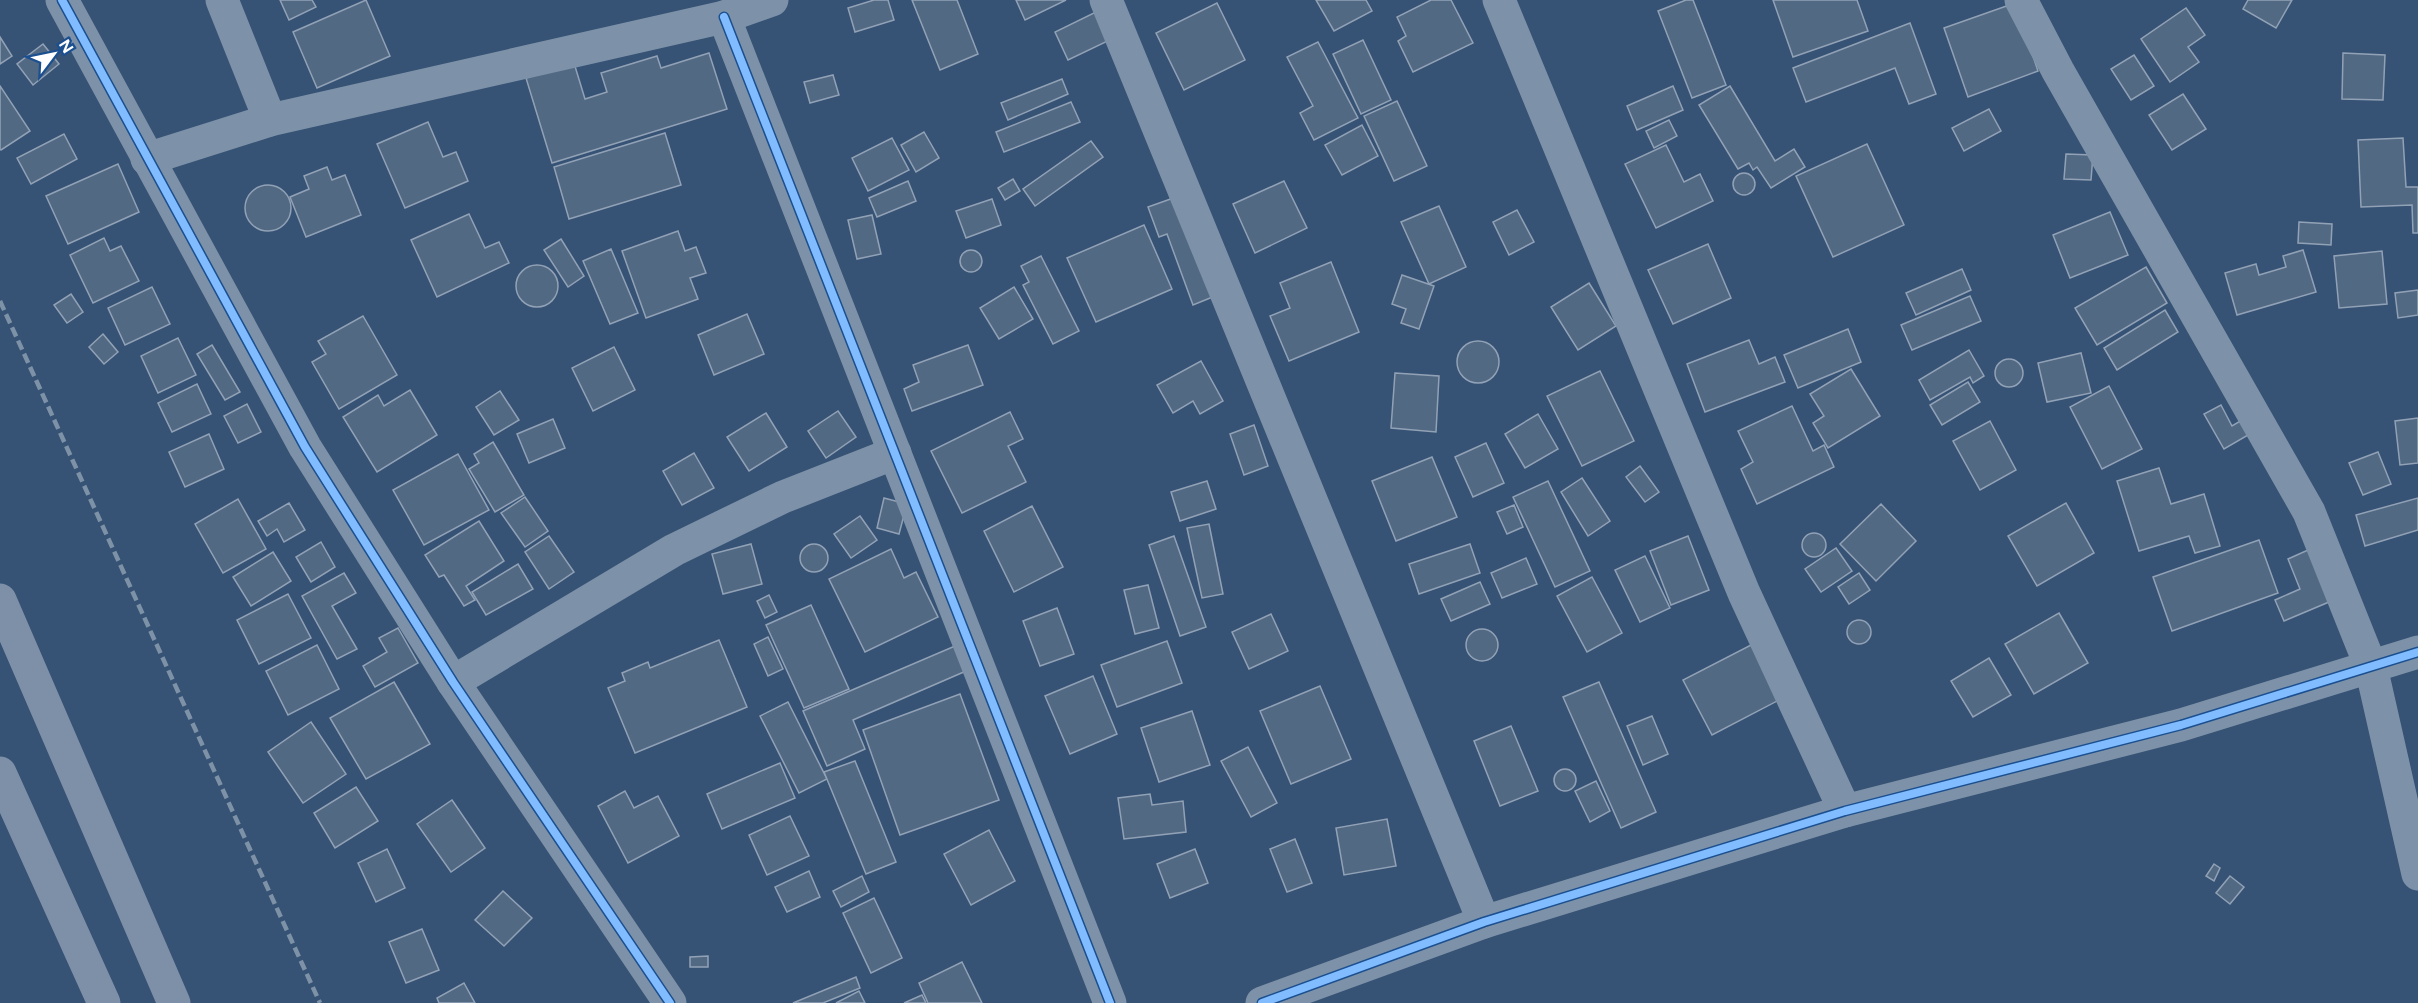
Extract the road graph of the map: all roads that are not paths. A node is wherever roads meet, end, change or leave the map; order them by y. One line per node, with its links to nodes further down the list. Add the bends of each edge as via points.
1 (62, 0): 9 (street)
2 (222, 0): 8 (street)
3 (772, 0): 7 (street)
4 (1106, 0): 18 (street)
5 (1499, 0): 16 (street, via 1744,592)
6 (2021, 0): 13 (street, via 2309,512)
7 (724, 17): 8 (street); 10 (street)
8 (270, 120): 9 (street)
9 (147, 159): 14 (street, via 305,447)
10 (895, 453): 14 (street, via 783,497 674,550); 22 (street)
11 (0, 600): 20 (highway)
12 (2418, 652): 13 (street)
13 (2371, 667): 16 (street, via 2181,725); 17 (street)
14 (453, 682): 21 (street)
15 (0, 773): 19 (highway)
16 (1845, 811): 18 (street)
17 (2418, 874)
18 (1484, 922): 23 (street)
19 (104, 1003)
20 (174, 1003)
21 (670, 1003)
22 (1110, 1003)
23 (1262, 1003)

